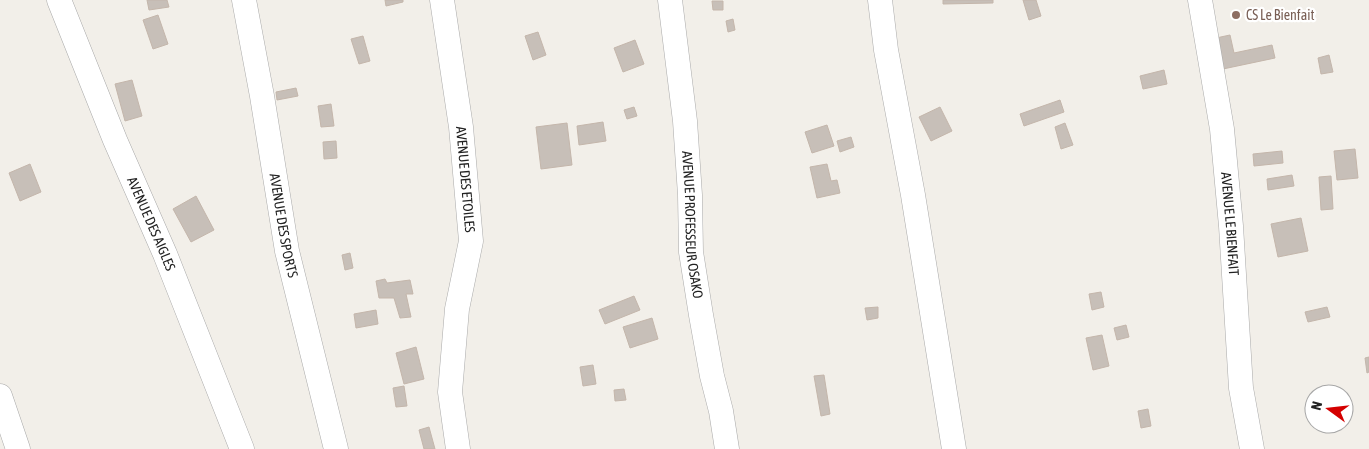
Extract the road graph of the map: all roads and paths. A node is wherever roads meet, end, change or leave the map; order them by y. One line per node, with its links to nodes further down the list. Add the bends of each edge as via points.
1 (58, 0): 9 (street, AVENUE DES AIGLES, via 114,140 165,254)
2 (244, 0): 10 (street, AVENUE DES SPORTS, via 287,251)
3 (442, 0): 11 (street, AVENUE DES ETOILES, via 461,127 471,241 457,310 450,392)
4 (670, 0): 12 (street, AVENUE PROFESSEUR OSAKO, via 685,120 691,252)
5 (880, 0): 13 (street)
6 (1200, 0): 14 (street, AVENUE LE BIENFAIT, via 1222,129 1241,388)
7 (0, 396): 8 (street)
8 (18, 449)
9 (242, 449)
10 (336, 449)
11 (458, 449)
12 (727, 449)
13 (954, 449)
14 (1252, 449)

